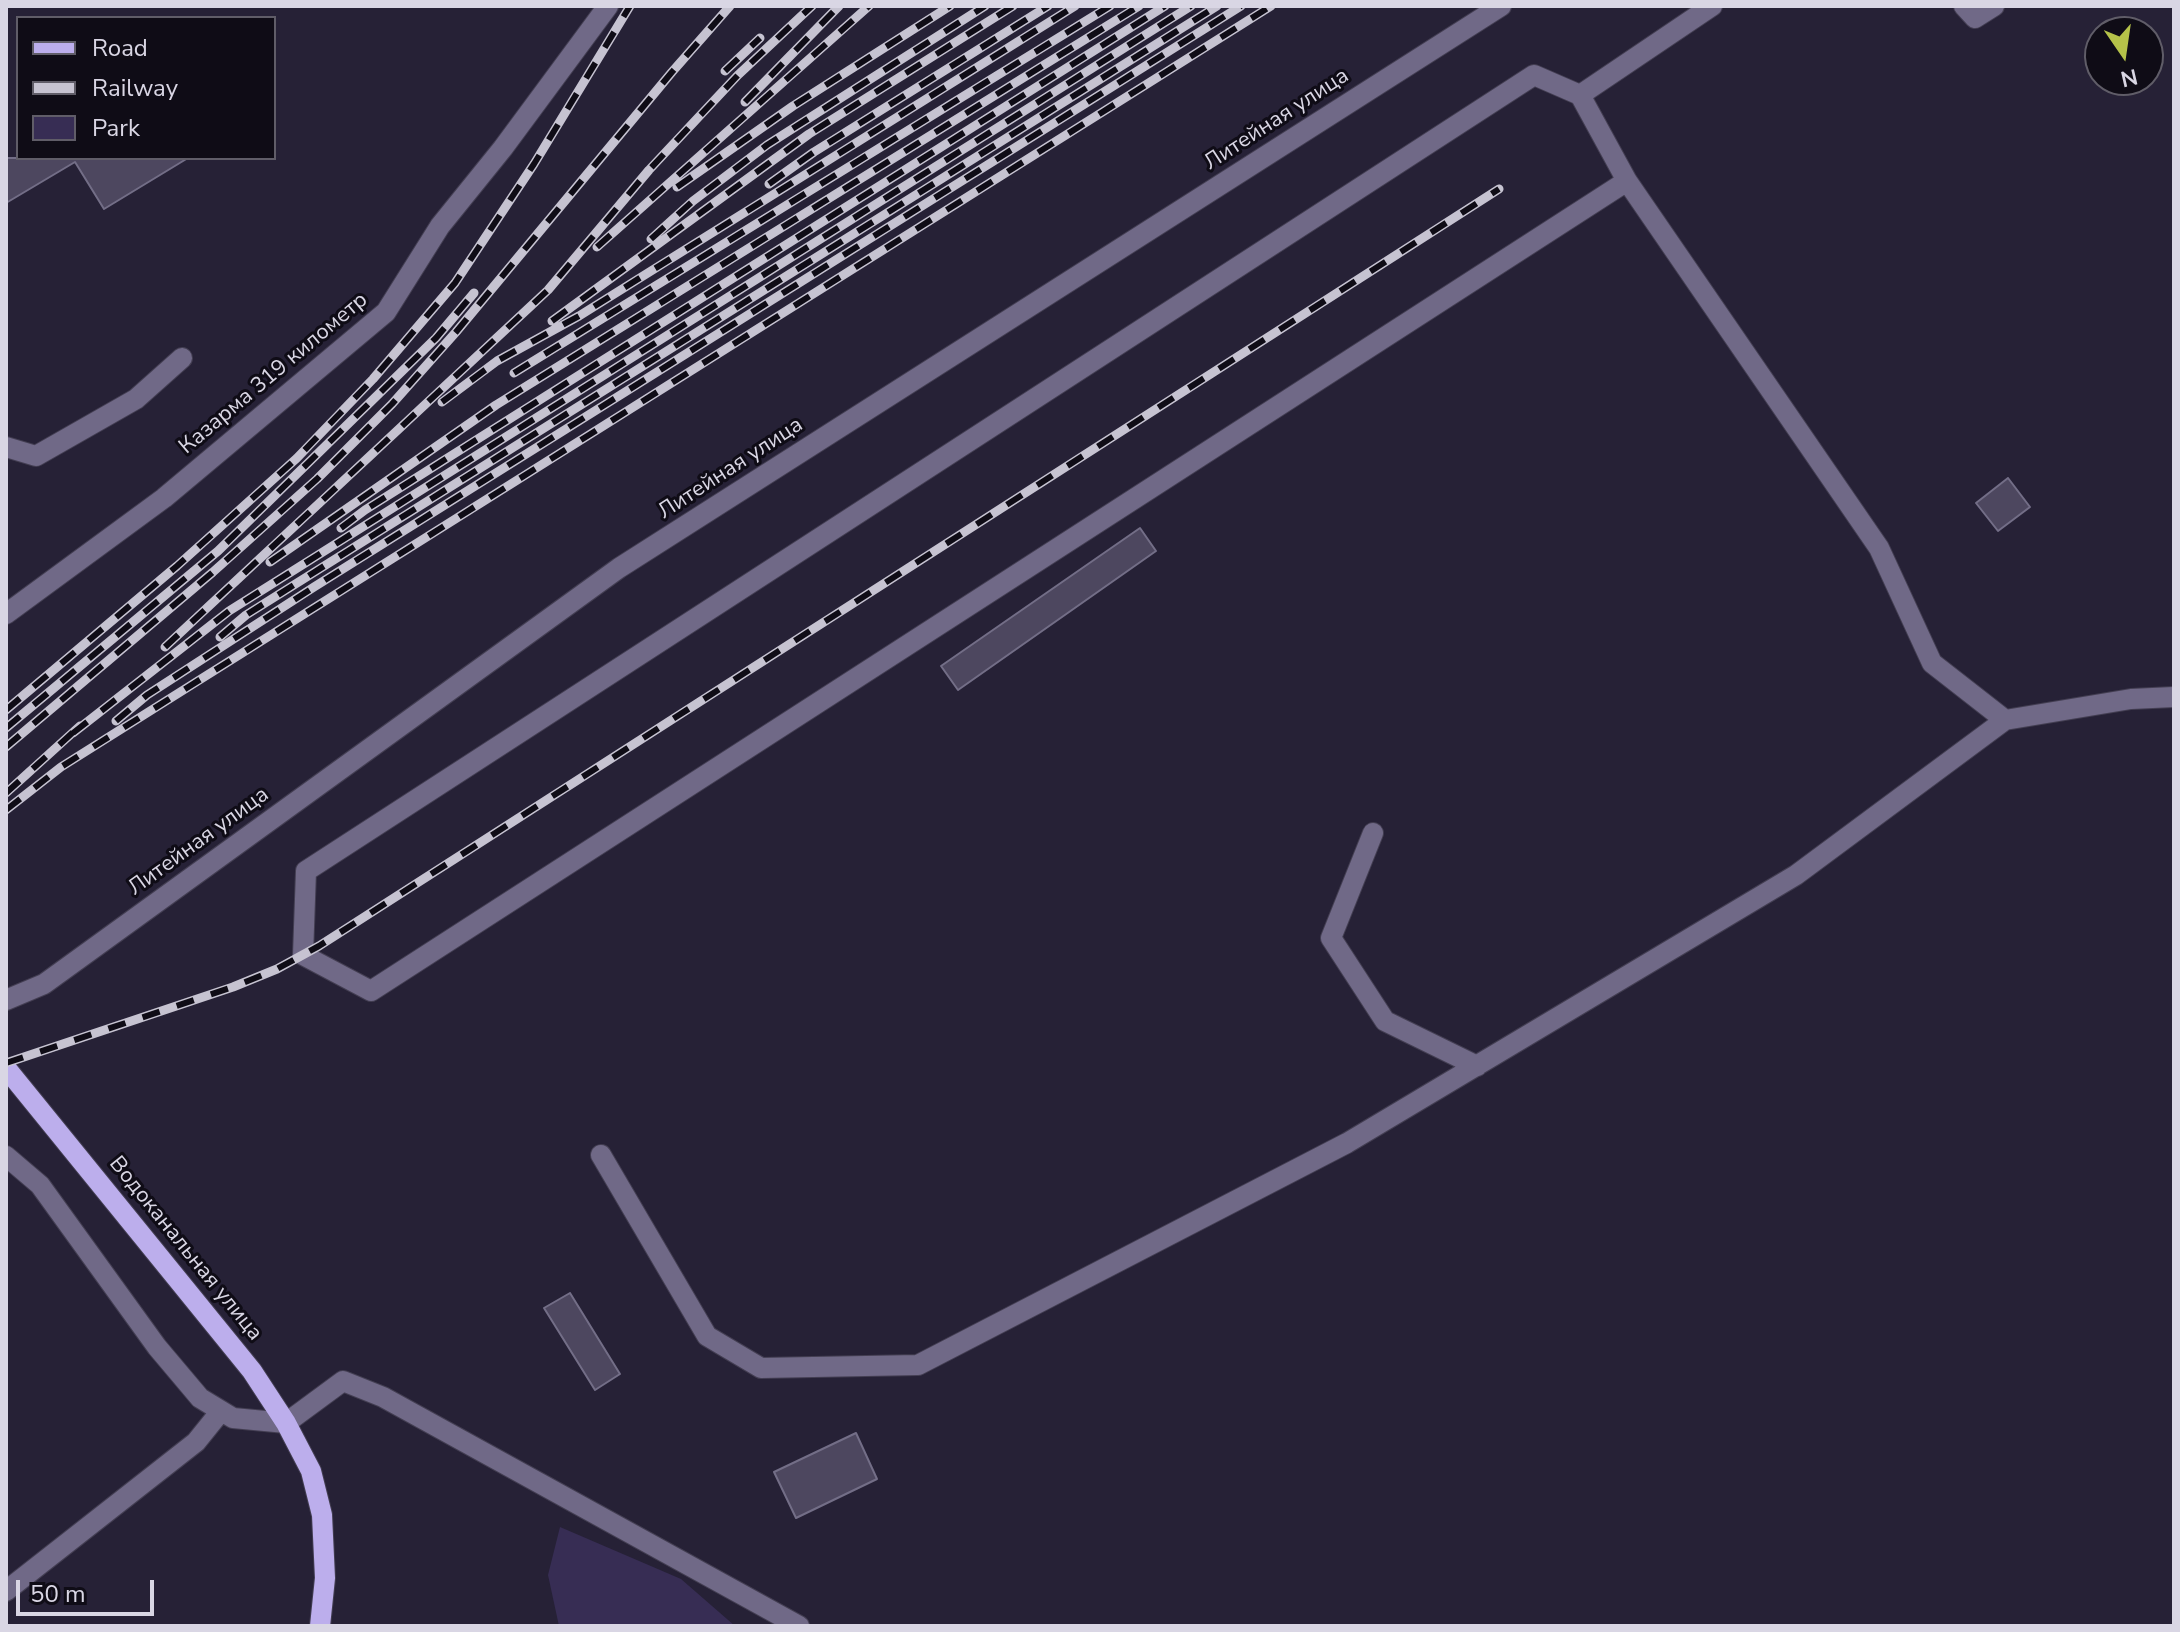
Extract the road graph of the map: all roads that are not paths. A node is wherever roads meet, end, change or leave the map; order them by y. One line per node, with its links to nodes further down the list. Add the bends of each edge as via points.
1 (608, 6): 10 (lane, Казарма 319 километр, via 440,226 386,312 164,498)
2 (1501, 6): 14 (lane, Литейная улица, via 619,568 44,984)
3 (1712, 6): 6 (lane)
4 (1964, 6): 5 (lane, via 1975,18)
5 (1994, 6)
6 (1580, 95): 7 (lane); 7 (lane, via 1534,75 306,871 303,955 371,991)
7 (1627, 181): 12 (lane, via 1879,548 1932,663)
8 (182, 358): 9 (lane, via 136,399 36,456)
9 (6, 447)
10 (6, 614)
11 (2174, 697): 12 (lane)
12 (2005, 720): 15 (lane, via 1796,875)
13 (1373, 833): 15 (lane, via 1331,938 1385,1021)
14 (6, 1000)
15 (1477, 1066): 17 (lane, via 1347,1143 918,1365 761,1368 707,1336)
16 (6, 1068): 20 (main road, Водоканальная улица, via 252,1371)
17 (601, 1155)
18 (6, 1156): 19 (lane, via 40,1185 200,1398)
19 (221, 1411): 20 (lane, via 233,1418); 21 (lane, via 196,1442)
20 (286, 1423): 22 (main road, Водоканальная улица, via 311,1471 322,1515 325,1578); 23 (lane, via 343,1381 356,1386)
21 (6, 1591)
22 (320, 1626)
23 (799, 1626)

